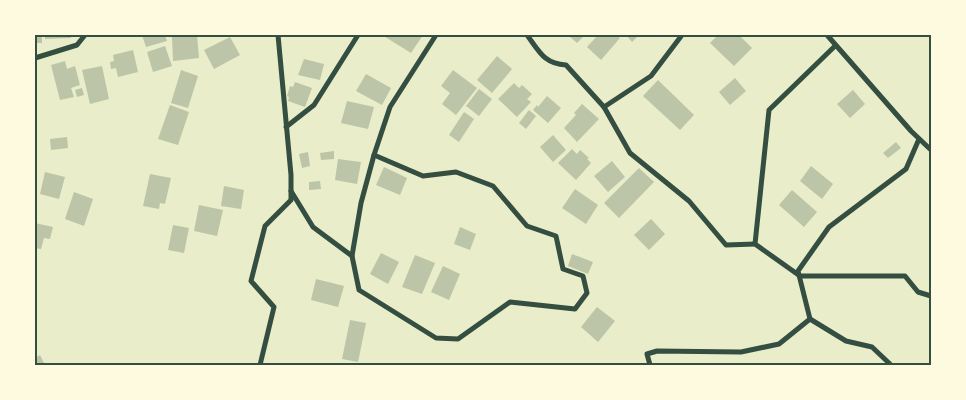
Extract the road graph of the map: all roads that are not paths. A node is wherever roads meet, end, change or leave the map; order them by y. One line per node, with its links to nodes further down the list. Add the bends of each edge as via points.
1 (86, 35): 9 (street, via 77,45)
2 (278, 35): 11 (street)
3 (358, 35): 11 (street, via 314,104)
4 (436, 35): 14 (street, via 390,107)
5 (527, 35): 10 (street, via 549,62 566,65)
6 (682, 35): 10 (street, via 652,76)
7 (827, 35): 8 (street)
8 (835, 46): 12 (street); 16 (street, via 769,110)
9 (35, 58)
10 (604, 107): 16 (street, via 630,154 689,201 726,245)
11 (286, 128): 15 (street)
12 (919, 139): 13 (street); 18 (street, via 906,169 829,226 798,271)
13 (931, 150)
14 (374, 155): 17 (street); 17 (street, via 423,176 456,172 493,186 527,226 556,236 563,268 582,276 587,293 575,309 510,302 458,339 436,338 359,290)
15 (291, 191): 17 (street, via 313,226); 21 (street, via 291,200 265,226 251,281 274,307)
16 (755, 244): 18 (street)
17 (352, 256)
18 (800, 276): 19 (street, via 904,276 918,292); 20 (street)
19 (931, 296)
20 (810, 319): 22 (street, via 779,344 741,352 657,351 647,354); 23 (street, via 846,341 872,347)
21 (260, 365)
22 (650, 365)
23 (891, 365)

